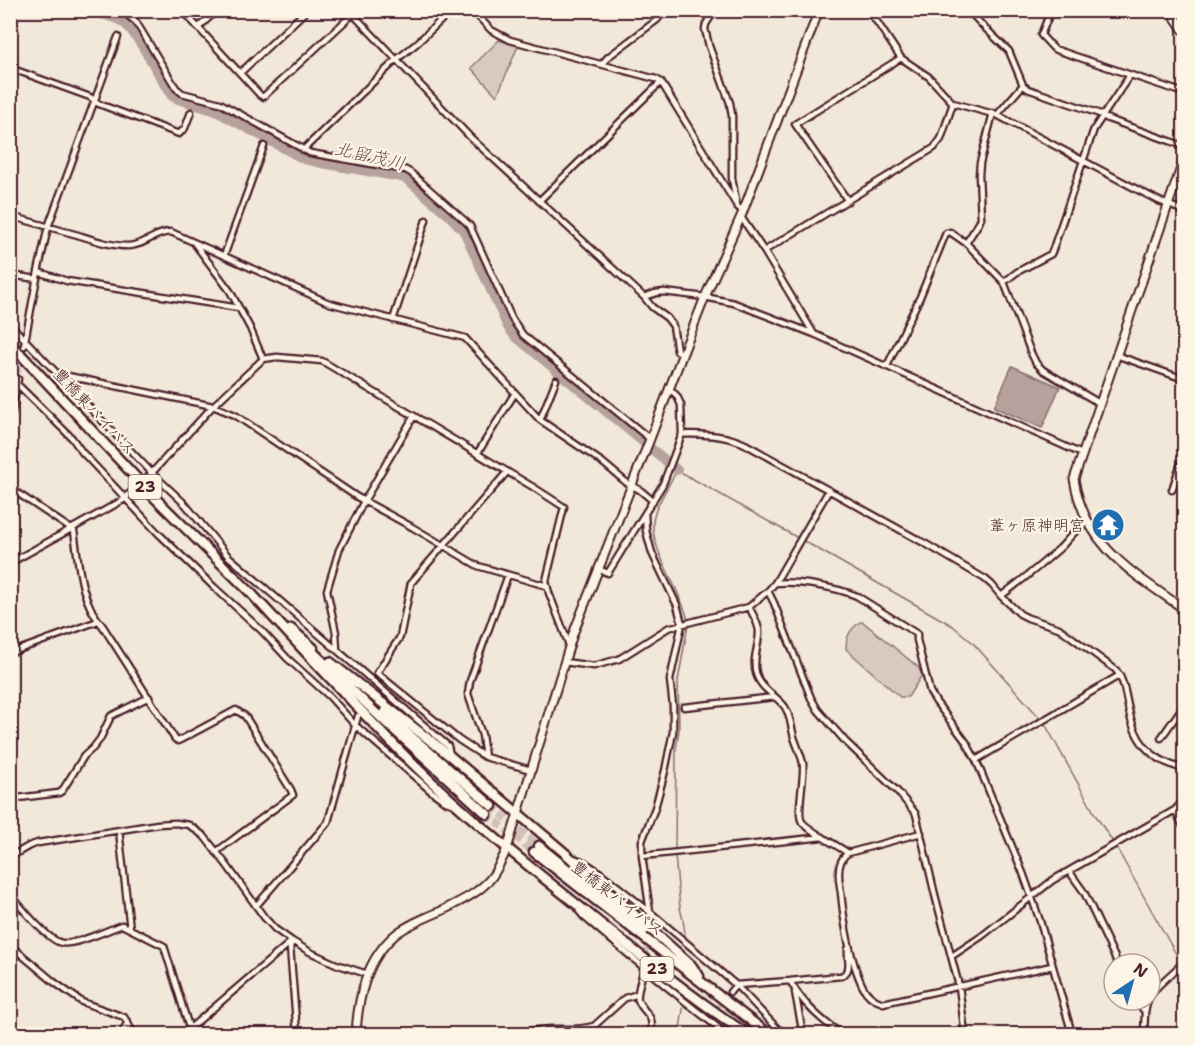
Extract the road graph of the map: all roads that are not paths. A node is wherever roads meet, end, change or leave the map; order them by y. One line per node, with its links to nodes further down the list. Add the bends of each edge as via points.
1 (113, 10): 35 (street, via 136,22 182,93 220,103)
2 (182, 10): 16 (street)
3 (217, 10): 16 (street)
4 (307, 10): 23 (street)
5 (452, 10): 20 (street)
6 (472, 10): 21 (street, via 500,36)
7 (665, 10): 21 (street)
8 (715, 10): 42 (street, via 705,29 730,103 732,178)
9 (819, 10): 42 (street)
10 (867, 10): 19 (street)
11 (968, 10): 26 (street, via 1009,51)
12 (1045, 10): 15 (street)
13 (1170, 10): 17 (street)
14 (351, 12): 20 (street); 23 (street, via 263,97)
15 (1050, 13): 24 (street, via 1041,35 1054,49)
16 (198, 28): 23 (street)
17 (1185, 31)
18 (118, 37): 28 (street)
19 (901, 58): 29 (street, via 929,77); 39 (street, via 795,124)
20 (396, 60): 35 (street); 38 (street)
21 (602, 64): 25 (street)
22 (10, 68): 28 (street)
23 (240, 73)
24 (1130, 75): 27 (street); 32 (street)
25 (661, 82): 38 (street); 42 (street)
26 (1023, 85): 31 (street); 32 (street)
27 (1185, 93)
28 (95, 100): 30 (street, via 179,134); 45 (street)
29 (953, 103): 31 (street); 39 (street, via 934,148)
30 (191, 112)
31 (995, 114): 37 (street); 47 (street, via 980,163 981,218)
32 (1103, 115): 34 (street); 37 (street)
33 (264, 146): 49 (street)
34 (1185, 146)
35 (303, 150): 80 (street, via 411,173 470,226 516,327)
36 (1185, 159): 40 (street)
37 (1083, 161): 40 (street); 53 (street, via 1051,254)
38 (539, 201): 54 (street)
39 (848, 201): 48 (street)
40 (1168, 205): 41 (street); 64 (street)
41 (1185, 211)
42 (740, 212): 48 (street); 55 (street)
43 (10, 216): 45 (street)
44 (426, 220): 57 (street)
45 (48, 227): 46 (street, via 117,246 138,244 163,232); 50 (street)
46 (194, 242): 49 (street); 56 (street)
47 (966, 243): 53 (street); 66 (street, via 946,233)
48 (764, 251): 59 (street)
49 (224, 256): 57 (street, via 329,303)
50 (38, 272): 52 (street); 56 (street, via 67,281)
51 (10, 275): 52 (street)
52 (37, 279): 60 (street)
53 (1004, 282): 74 (street, via 1036,363)
54 (644, 297): 55 (street, via 664,292); 63 (street, via 673,326 677,351)
55 (705, 297): 59 (street, via 734,303); 63 (street)
56 (239, 308): 65 (street)
57 (393, 320): 73 (street, via 465,338)
58 (10, 324): 60 (street)
59 (814, 334): 66 (street)
60 (25, 340): 62 (street); 67 (street)
61 (10, 343): 103 (highway, 豊橋東バイパス / 23, via 157,500)
62 (24, 346)
63 (683, 353): 72 (street)
64 (1116, 355): 69 (street); 74 (street)
65 (263, 358): 75 (street); 76 (street, via 322,361)
66 (887, 366): 82 (street)
67 (58, 374): 75 (street); 85 (street)
68 (10, 377): 71 (street)
69 (1185, 379)
70 (556, 380): 77 (street)
71 (18, 382): 78 (street); 91 (street)
72 (669, 388): 79 (street, via 681,405); 80 (street)
73 (515, 393): 77 (street); 81 (street)
74 (1100, 403): 82 (street)
75 (213, 406): 85 (street); 92 (street, via 235,415)
76 (414, 416): 81 (street); 92 (street)
77 (540, 420): 86 (street)
78 (10, 422)
79 (682, 434): 88 (street, via 732,438); 93 (street)
80 (648, 444): 86 (street)
81 (477, 454): 84 (street)
82 (1083, 454): 95 (street, via 1074,479)
83 (1185, 454): 89 (street)
84 (507, 472): 97 (street); 102 (street, via 564,507)
85 (150, 475): 112 (street, via 185,504 228,556)
86 (632, 485): 93 (street); 99 (street)
87 (10, 488): 96 (street)
88 (829, 490): 101 (street); 105 (street, via 985,579)
89 (1172, 490)
90 (130, 494): 91 (street)
91 (125, 499): 96 (street); 122 (street)
92 (364, 501): 97 (street); 112 (street, via 339,550 327,590)
93 (653, 501): 94 (street)
94 (645, 513): 99 (street, via 608,573); 109 (street, via 652,553)
95 (1087, 522): 105 (street); 107 (street, via 1119,562)
96 (72, 528): 98 (street); 108 (street, via 86,599)
97 (444, 545): 100 (street, via 478,566); 125 (street, via 411,583 400,637 377,673)
98 (10, 563)
99 (598, 569): 111 (street)
100 (508, 575): 102 (street); 125 (street, via 468,693)
101 (775, 583): 104 (street); 126 (street, via 849,593 917,634 930,692)
102 (547, 586): 111 (street)
103 (248, 590): 110 (highway, 豊橋東バイパス / 23); 131 (highway, 23, via 336,685)
104 (768, 591): 106 (street); 136 (street, via 818,710 910,805)
105 (1000, 596): 116 (street, via 1020,614 1059,628)
106 (749, 607): 109 (street); 118 (street, via 759,630 755,672 762,686)
107 (1185, 609)
108 (99, 621): 113 (street); 117 (street)
109 (686, 623): 115 (street, via 668,628 619,659 594,666); 142 (street, via 670,680 673,732 655,808 642,841)
110 (286, 625): 114 (highway, 豊橋東バイパス / 23); 114 (highway, 豊橋東バイパス / 23, via 381,717 489,810)
111 (569, 646): 115 (street)
112 (337, 650): 124 (street, via 448,746)
113 (10, 653)
114 (325, 658): 124 (highway, 23)
115 (564, 662): 128 (street)
116 (1120, 675): 126 (street); 127 (street, via 1137,736 1150,753)
117 (149, 697): 129 (street, via 111,716 100,739 62,791); 139 (street, via 178,741 239,710 291,790 293,795)
118 (775, 697): 120 (street); 137 (street, via 791,718 803,764 800,817 804,825)
119 (1185, 705): 123 (street)
120 (684, 707)
121 (358, 716): 122 (street)
122 (355, 725): 131 (street, via 446,802); 148 (street, via 328,822)
123 (1161, 738)
124 (450, 756): 133 (highway)
125 (485, 757): 128 (street)
126 (976, 760): 146 (street)
127 (1185, 769)
128 (531, 770): 133 (street)
129 (10, 799)
130 (1185, 800): 132 (street)
131 (461, 807): 138 (highway)
132 (1175, 810): 134 (street); 144 (street)
133 (518, 813): 138 (street); 141 (highway)
134 (1184, 827)
135 (119, 830): 139 (street, via 158,824 189,825); 143 (street, via 38,843); 151 (street)
136 (921, 832): 140 (street); 156 (street)
137 (824, 837): 140 (street); 142 (street)
138 (507, 849): 147 (highway); 160 (street, via 483,886 398,933)
139 (216, 852): 148 (street)
140 (848, 853): 154 (street, via 841,861 839,874)
141 (566, 854): 149 (street, via 594,868); 161 (highway, 23)
142 (642, 856): 149 (street)
143 (10, 857)
144 (1069, 871): 146 (street); 155 (street, via 1078,881)
145 (10, 894): 151 (street, via 53,940 61,943 75,942 122,925)
146 (1032, 897): 156 (street); 158 (street)
147 (570, 899): 178 (street, via 584,917 667,987 710,1017); 179 (highway, 23)
148 (256, 906): 152 (street, via 275,929)
149 (650, 912): 150 (street); 164 (street)
150 (651, 924)
151 (130, 929): 171 (street, via 164,946)
152 (292, 941): 160 (street, via 336,964); 171 (street); 174 (street)
153 (10, 945): 170 (street, via 82,1002 120,1014)
154 (849, 946): 162 (street, via 846,974); 165 (street, via 862,986 876,1001 883,1003)
155 (1112, 952)
156 (952, 956): 165 (street)
157 (1183, 964): 163 (street)
158 (1052, 966): 165 (street); 185 (street)
159 (643, 971): 168 (street)
160 (367, 974): 175 (street)
161 (699, 976): 180 (highway, 豊橋東バイパス / 23); 180 (highway, 豊橋東バイパス / 23, via 537,849)
162 (790, 981): 164 (street); 166 (street)
163 (1162, 982)
164 (736, 985): 167 (street); 181 (street)
165 (960, 986): 184 (street)
166 (795, 990): 182 (street); 183 (street)
167 (730, 992)
168 (638, 994): 176 (street, via 625,998 594,1026); 177 (street, via 653,1025)
169 (1145, 1012): 186 (street)
170 (128, 1022): 172 (street); 173 (street)
171 (190, 1032)
172 (121, 1035)
173 (134, 1035)
174 (297, 1035)
175 (356, 1035)
176 (509, 1035)
177 (650, 1035)
178 (726, 1035)
179 (747, 1035)
180 (769, 1035)
181 (787, 1035)
182 (803, 1035)
183 (842, 1035)
184 (964, 1035)
185 (1072, 1035)
186 (1144, 1035)

